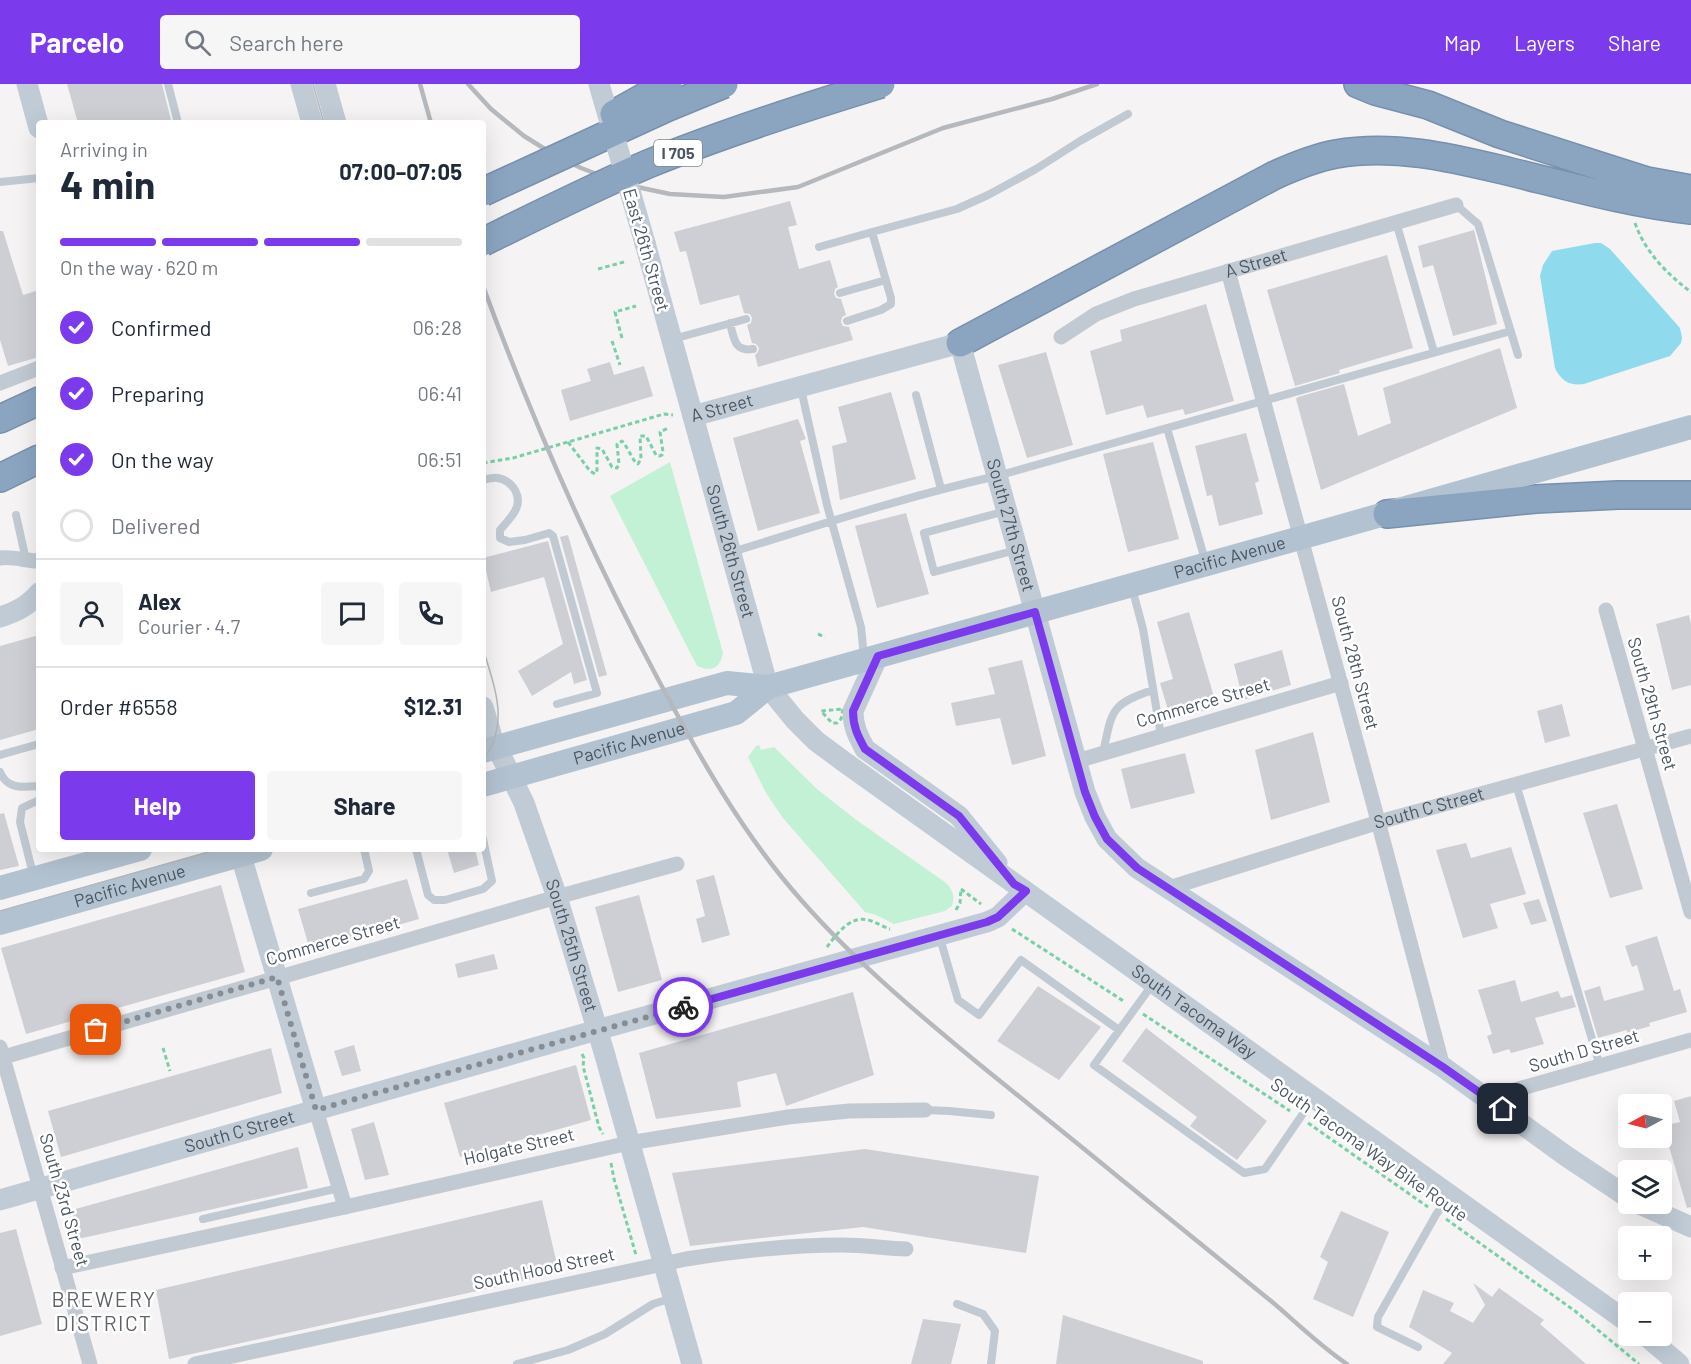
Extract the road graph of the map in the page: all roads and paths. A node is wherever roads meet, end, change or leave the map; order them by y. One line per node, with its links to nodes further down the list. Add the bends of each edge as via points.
1 (27, 84): 11 (street)
2 (168, 84): 12 (lane)
3 (301, 84): 13 (street)
4 (325, 84): 14 (street)
5 (599, 84): 40 (street, East 26th Street, bridge)
6 (668, 84): 17 (highway, bridge)
7 (724, 84): 19 (highway, bridge)
8 (881, 84): 25 (highway, I 705, bridge, via 648,164)
9 (1366, 87): 18 (highway, via 1647,181)
10 (1128, 114): 24 (lane, via 988,195 957,209)
11 (37, 120)
12 (177, 120)
13 (311, 120)
14 (335, 120)
15 (36, 178): 16 (lane)
16 (0, 182)
17 (486, 184)
18 (1691, 189)
19 (486, 191)
20 (1626, 199): 22 (highway); 31 (path, via 1639,235 1656,261); 42 (highway, via 1433,154 1379,150 1334,154 1275,175)
21 (1456, 205): 23 (street, A Street); 37 (lane, via 1478,224)
22 (1691, 210)
23 (1396, 222): 29 (street, A Street); 44 (lane)
24 (872, 232): 26 (lane); 30 (lane)
25 (486, 240)
26 (819, 247)
27 (624, 262): 28 (path)
28 (598, 269)
29 (1228, 271): 38 (street, A Street, via 1096,314); 52 (street, South 28th Street)
30 (886, 280): 32 (lane); 35 (lane, via 891,304)
31 (1691, 292)
32 (840, 293)
33 (636, 306): 39 (path, via 615,312)
34 (746, 319): 36 (lane)
35 (848, 321)
36 (730, 323): 40 (lane); 43 (lane, via 736,344 745,350)
37 (1511, 331): 44 (lane); 45 (lane)
38 (1061, 337)
39 (622, 338)
40 (672, 339): 55 (street, East 26th Street)
41 (612, 341): 46 (path)
42 (960, 343): 49 (street, A Street); 63 (street, South 27th Street)
43 (753, 349)
44 (1434, 352): 52 (lane)
45 (1518, 355)
46 (620, 365)
47 (36, 369): 48 (street)
48 (0, 383)
49 (801, 387): 55 (street, A Street); 71 (lane)
50 (916, 395): 66 (lane)
51 (36, 397): 54 (highway)
52 (1263, 401): 59 (lane); 72 (street, South 28th Street)
53 (36, 402): 56 (highway)
54 (0, 410)
55 (693, 416): 60 (path, A Street, via 664,414); 74 (street, South 26th Street)
56 (0, 419)
57 (1691, 427): 69 (main road, Pacific Avenue)
58 (668, 428): 60 (path, via 660,432 663,452 659,456 646,436 640,436 638,464 622,441 617,444 619,464 614,469 602,449 597,448 595,474)
59 (1167, 428): 63 (lane); 77 (lane)
60 (568, 442): 62 (path, A Street)
61 (36, 460): 64 (highway)
62 (486, 462)
63 (997, 476): 66 (lane); 68 (street, South 27th Street)
64 (0, 478)
65 (486, 480): 89 (lane, via 497,478 513,486 517,493 515,511 500,530 500,538 509,542 549,533 553,536 597,693)
66 (941, 489): 71 (lane)
67 (1691, 495): 69 (highway, via 1536,499)
68 (1007, 511): 73 (street, South 27th Street); 73 (lane, via 924,533 934,572)
69 (1387, 514): 72 (main road, Pacific Avenue)
70 (16, 515): 76 (lane)
71 (831, 521): 74 (lane); 85 (lane)
72 (1300, 538): 77 (main road, Pacific Avenue); 86 (street, South 28th Street)
73 (1018, 550): 81 (street, South 27th Street)
74 (731, 552): 87 (street, South 26th Street)
75 (0, 558): 76 (street)
76 (33, 561)
77 (1206, 565): 78 (main road, Pacific Avenue)
78 (1131, 585): 81 (main road, Pacific Avenue); 88 (lane)
79 (36, 596): 82 (street, via 17,611)
80 (1606, 610): 97 (street, South 29th Street)
81 (1035, 612): 85 (main road, Pacific Avenue); 100 (street, South 27th Street)
82 (0, 617)
83 (818, 634): 84 (path)
84 (825, 637)
85 (871, 658): 87 (main road, Pacific Avenue); 117 (street, via 853,711 856,733 865,749 959,816)
86 (1341, 683): 93 (street, Commerce Street); 107 (street, South 28th Street)
87 (768, 687): 96 (main road, Pacific Avenue, via 727,683); 102 (main road, Pacific Avenue, via 736,713); 117 (street, South Tacoma Way, via 816,741)
88 (1153, 690): 93 (lane); 98 (lane, via 1119,705 1111,719)
89 (557, 704)
90 (843, 709): 91 (path)
91 (821, 711)
92 (486, 725): 96 (street, South 25th Street)
93 (1161, 736): 98 (street, Commerce Street)
94 (1691, 736): 97 (street, South C Street)
95 (36, 745): 99 (lane)
96 (490, 749): 102 (street, South 25th Street)
97 (1644, 749): 104 (street, South C Street); 122 (street, South 29th Street)
98 (1103, 753): 100 (street, Commerce Street)
99 (0, 755)
100 (1077, 761): 118 (street, South 27th Street, via 1085,792 1107,839 1137,868)
101 (0, 772): 105 (lane, via 12,786)
102 (512, 777): 103 (main road, Pacific Avenue); 121 (street, South 25th Street)
103 (486, 784)
104 (1516, 784): 107 (street, South C Street); 138 (lane)
105 (36, 786)
106 (36, 801): 115 (lane, via 22,808 20,822)
107 (1378, 822): 118 (street, South C Street); 139 (street, South 28th Street)
108 (125, 852): 115 (main road, Pacific Avenue, via 91,859)
109 (244, 852): 124 (main road, Pacific Avenue)
110 (247, 852): 129 (street)
111 (365, 852): 120 (lane, via 369,871 364,879)
112 (417, 852): 113 (lane, via 428,895 434,900 445,900 483,889 492,881)
113 (486, 852)
114 (677, 864): 121 (street, Commerce Street)
115 (35, 879): 116 (main road, Pacific Avenue)
116 (0, 888)
117 (1020, 888): 127 (street, South C Street, via 998,917); 130 (street, South Tacoma Way)
118 (1169, 888): 139 (street, South 27th Street)
119 (961, 889): 123 (path, via 960,903)
120 (311, 893)
121 (557, 897): 129 (street, Commerce Street); 132 (street, South 25th Street)
122 (1691, 912)
123 (951, 915)
124 (0, 923)
125 (894, 930): 128 (path, via 859,918 845,926)
126 (1016, 931): 131 (path, South Tacoma Way Bike Route)
127 (940, 935): 132 (street, South C Street); 133 (lane, via 958,1000 979,1015 1021,960)
128 (827, 947)
129 (277, 977): 136 (street, Commerce Street); 143 (street)
130 (1153, 983): 131 (lane); 141 (street, South Tacoma Way)
131 (1135, 1008): 133 (lane); 146 (path, South Tacoma Way Bike Route)
132 (597, 1030): 143 (street, South C Street); 148 (street, South 25th Street)
133 (1119, 1030): 146 (lane, via 1094,1065 1244,1173 1265,1169)
134 (1691, 1040): 138 (street, South D Street)
135 (163, 1048): 140 (path)
136 (1, 1054): 150 (street, South 23rd Street)
137 (584, 1058): 147 (path)
138 (1600, 1066): 142 (street, South D Street)
139 (1443, 1067): 142 (street, South 27th Street)
140 (170, 1071)
141 (1314, 1098): 146 (lane); 153 (street, South Tacoma Way)
142 (1487, 1098): 152 (street, South 27th Street)
143 (316, 1110): 150 (street, South C Street); 151 (street)
144 (925, 1110): 145 (lane, Holgate Street); 148 (street, Holgate Street, via 788,1117)
145 (991, 1115)
146 (1301, 1118): 156 (path, South Tacoma Way Bike Route)
147 (603, 1133)
148 (629, 1143): 155 (street, Holgate Street); 161 (street, South 25th Street)
149 (612, 1168): 163 (path)
150 (40, 1188): 154 (street, South C Street); 162 (street, South 23rd Street)
151 (339, 1188): 155 (street); 158 (lane)
152 (1618, 1190)
153 (1451, 1196): 156 (lane); 166 (street, South Tacoma Way)
154 (0, 1200)
155 (345, 1207): 162 (street, Holgate Street)
156 (1437, 1213): 168 (lane, via 1378,1317 1377,1327); 174 (path, South Tacoma Way Bike Route, via 1575,1311)
157 (1662, 1214): 159 (street)
158 (203, 1219)
159 (1691, 1227)
160 (906, 1249): 161 (street, South Hood Street, via 795,1247 728,1252)
161 (664, 1263): 163 (street, South Hood Street); 164 (street, South 25th Street)
162 (62, 1268): 169 (street, South 23rd Street)
163 (639, 1268): 170 (street, South Hood Street)
164 (673, 1298): 171 (lane, via 653,1304 605,1334 568,1350); 172 (street, South 25th Street)
165 (957, 1304): 173 (lane, via 983,1314 995,1331)
166 (1618, 1315)
167 (1658, 1346): 175 (street)
168 (1418, 1347)
169 (90, 1364)
170 (195, 1364)
171 (517, 1364)
172 (692, 1364)
173 (991, 1364)
174 (1639, 1364)
175 (1679, 1364)

